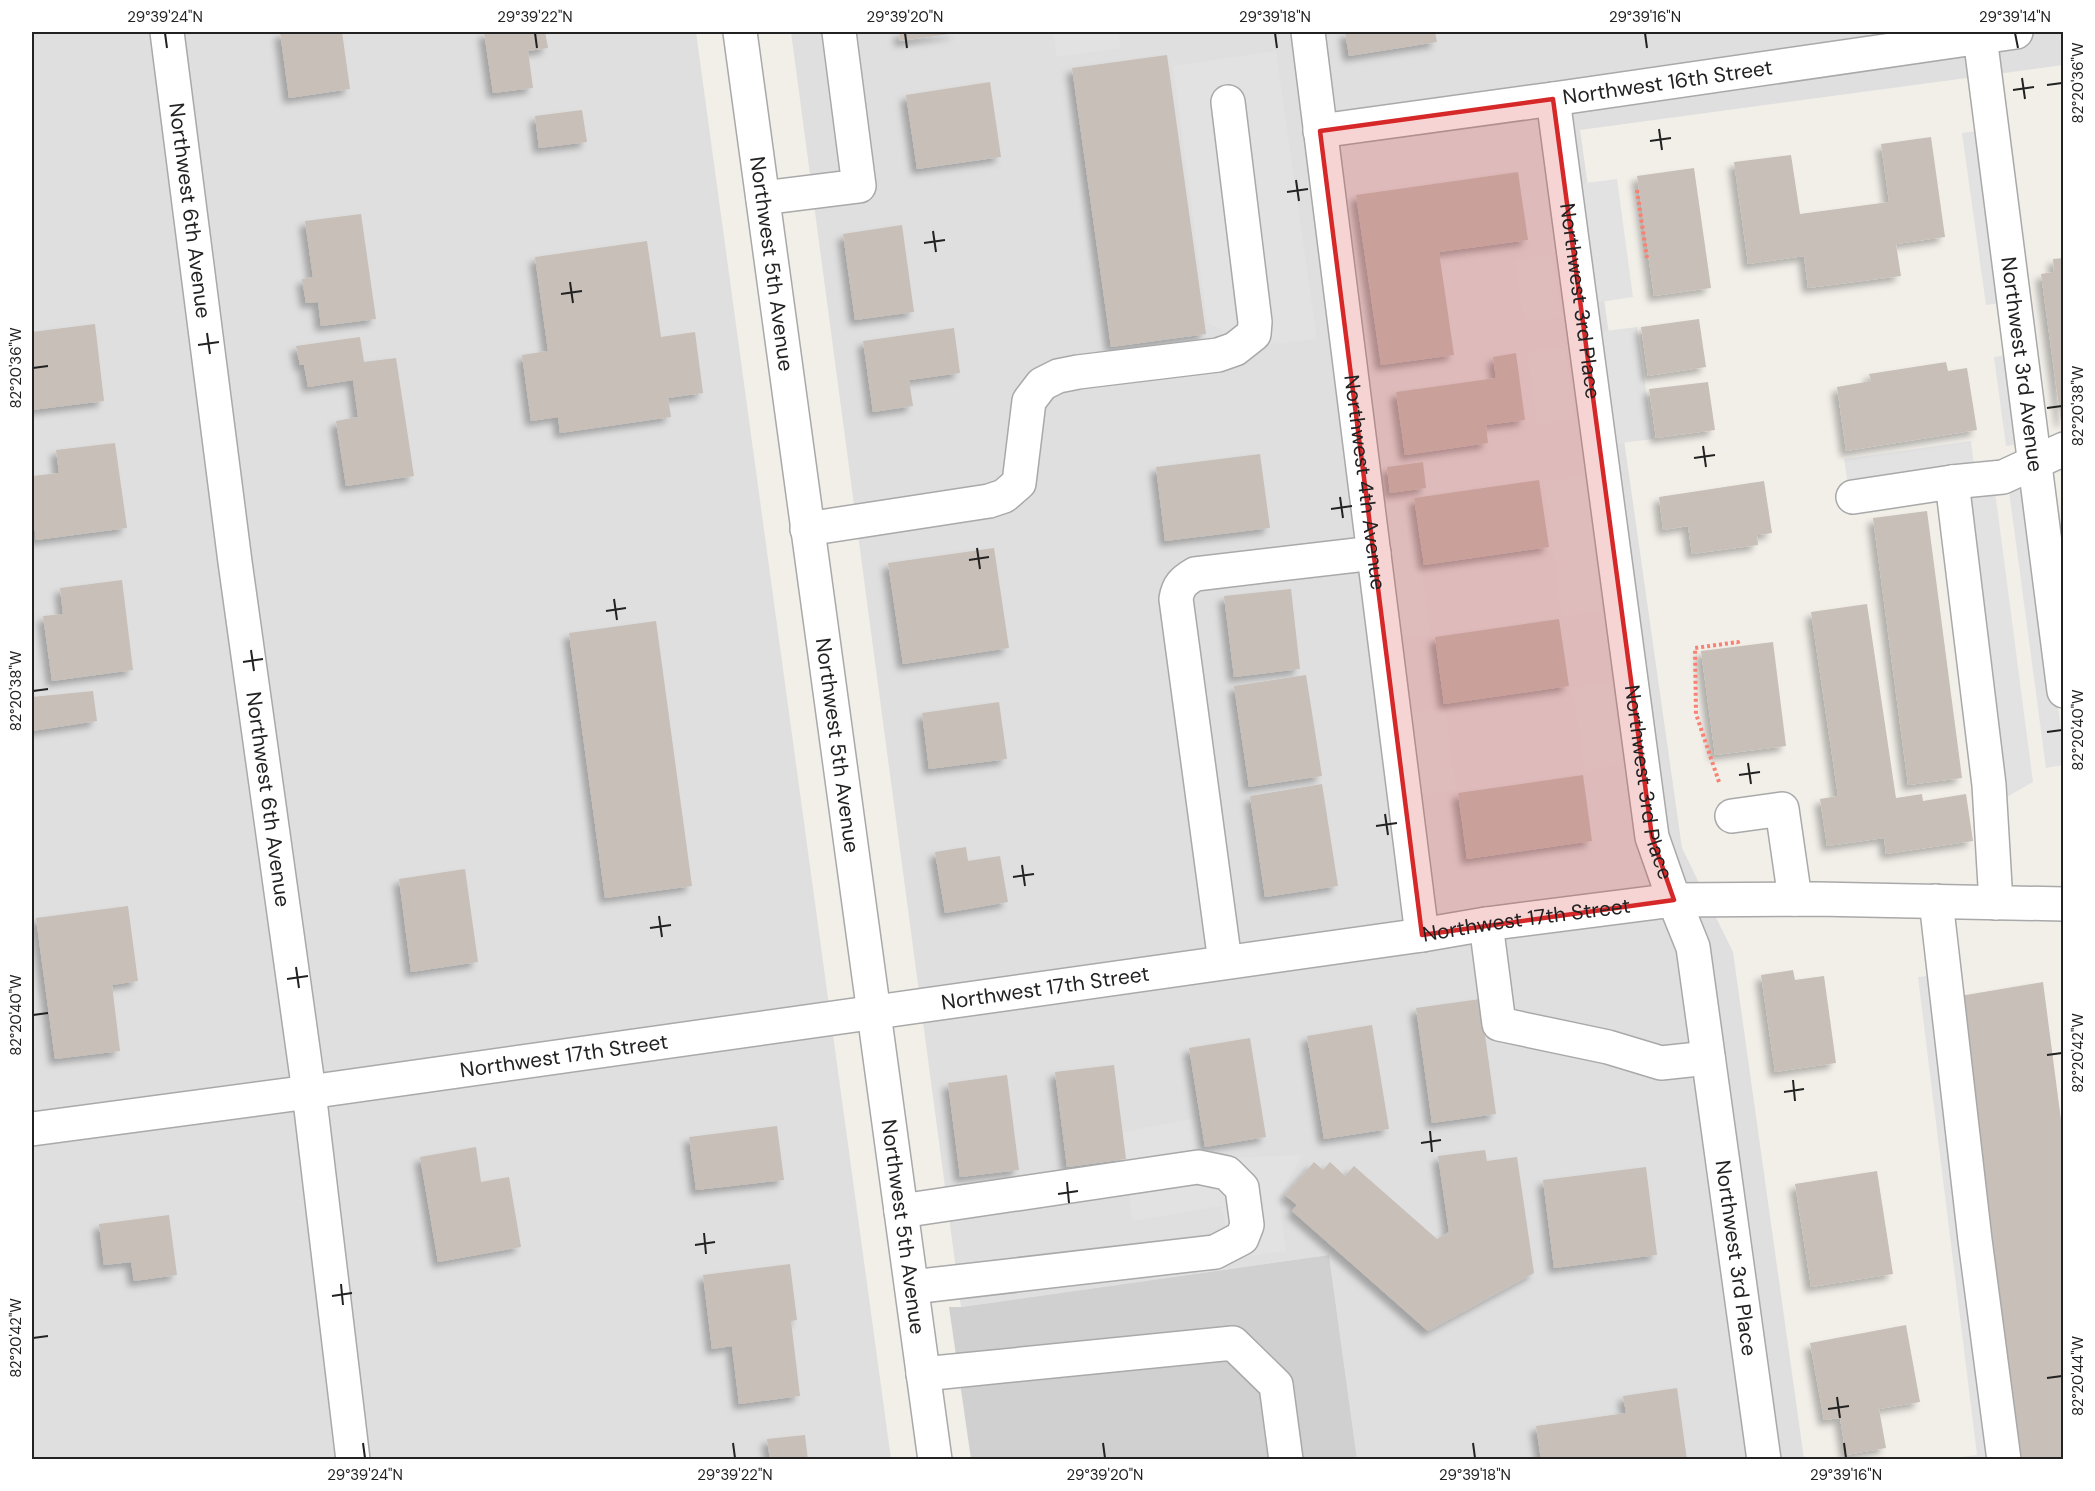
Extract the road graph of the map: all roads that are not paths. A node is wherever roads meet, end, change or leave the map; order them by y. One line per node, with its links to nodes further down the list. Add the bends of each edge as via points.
1 (167, 32): 31 (street, Northwest 6th Avenue)
2 (740, 32): 11 (street, Northwest 5th Avenue)
3 (839, 32): 11 (street, via 859,186)
4 (1308, 32): 10 (street, Northwest 4th Avenue)
5 (2016, 32): 6 (street, Northwest 16th Street)
6 (1980, 37): 7 (street, Northwest 16th Street); 13 (street, Northwest 3rd Avenue)
7 (1920, 38): 8 (street, Northwest 16th Street)
8 (1553, 99): 10 (street, Northwest 16th Street); 22 (street, Northwest 3rd Place, via 1652,837)
9 (1228, 102): 16 (street, via 1254,334 1235,349 1218,354 1078,372 1042,384 1029,401 1019,483 1004,496)
10 (1320, 131): 17 (street, Northwest 4th Avenue)
11 (763, 198): 16 (street, Northwest 5th Avenue)
12 (2064, 449): 13 (street)
13 (2035, 463): 14 (street, via 2002,477); 18 (street, Northwest 3rd Avenue)
14 (1952, 482): 15 (street); 24 (street, via 1989,785)
15 (1853, 497)
16 (807, 529): 29 (street, Northwest 5th Avenue)
17 (1374, 553): 27 (street, Northwest 4th Avenue); 28 (street, via 1195,574 1177,588)
18 (2059, 614): 19 (street, Northwest 3rd Avenue)
19 (2064, 690)
20 (1732, 816): 21 (street, via 1782,809)
21 (1795, 899): 22 (street, Northwest 17th Street); 23 (street, Northwest 17th Street)
22 (1674, 900): 26 (street, Northwest 17th Street); 30 (street, Northwest 3rd Place, via 1694,947)
23 (1936, 901): 24 (street, Northwest 17th Street); 40 (street)
24 (1996, 903): 25 (street, Northwest 17th Street)
25 (2064, 904)
26 (1486, 924): 27 (street, Northwest 17th Street); 30 (street, via 1499,1024 1608,1047 1660,1063)
27 (1422, 935): 28 (street, Northwest 17th Street)
28 (1225, 962): 29 (street, Northwest 17th Street)
29 (874, 1011): 31 (street, Northwest 17th Street); 33 (street, Northwest 5th Avenue)
30 (1708, 1058): 39 (street, Northwest 3rd Place)
31 (309, 1092): 32 (street, Northwest 17th Street); 36 (street, Northwest 6th Avenue)
32 (32, 1129)
33 (901, 1211): 34 (street, Northwest 5th Avenue); 34 (street, via 1198,1167 1227,1173 1242,1188 1244,1197 1248,1225 1242,1238 1215,1252)
34 (912, 1287): 35 (street, Northwest 5th Avenue)
35 (923, 1374): 37 (street, Northwest 5th Avenue); 38 (street, via 1233,1343 1276,1385)
36 (353, 1460)
37 (935, 1460)
38 (1286, 1460)
39 (1764, 1460)
40 (2004, 1460)

